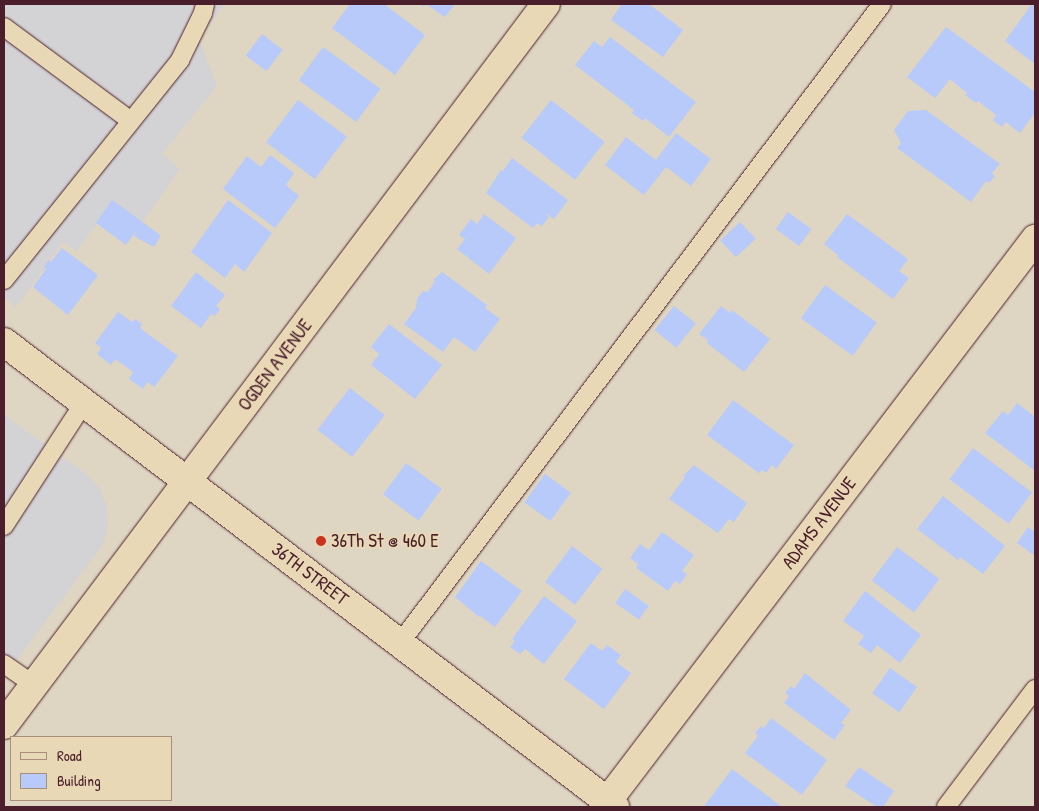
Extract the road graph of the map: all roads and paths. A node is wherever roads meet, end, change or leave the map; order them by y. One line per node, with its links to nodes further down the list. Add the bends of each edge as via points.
1 (205, 4): 5 (lane, via 204,13 180,60)
2 (546, 4): 10 (street, OGDEN AVENUE)
3 (882, 4): 12 (lane)
4 (4, 27): 5 (lane)
5 (131, 121): 7 (lane)
6 (1035, 238): 17 (street, ADAMS AVENUE)
7 (4, 280)
8 (4, 342): 9 (street, 36TH STREET)
9 (84, 403): 10 (street, 36TH STREET); 11 (lane)
10 (188, 481): 12 (street, 36TH STREET); 14 (street, OGDEN AVENUE)
11 (4, 526)
12 (400, 643): 17 (street, 36TH STREET)
13 (4, 664): 14 (lane)
14 (34, 685): 16 (street, OGDEN AVENUE)
15 (1035, 688): 18 (lane)
16 (4, 725)
17 (608, 805)
18 (946, 807)

